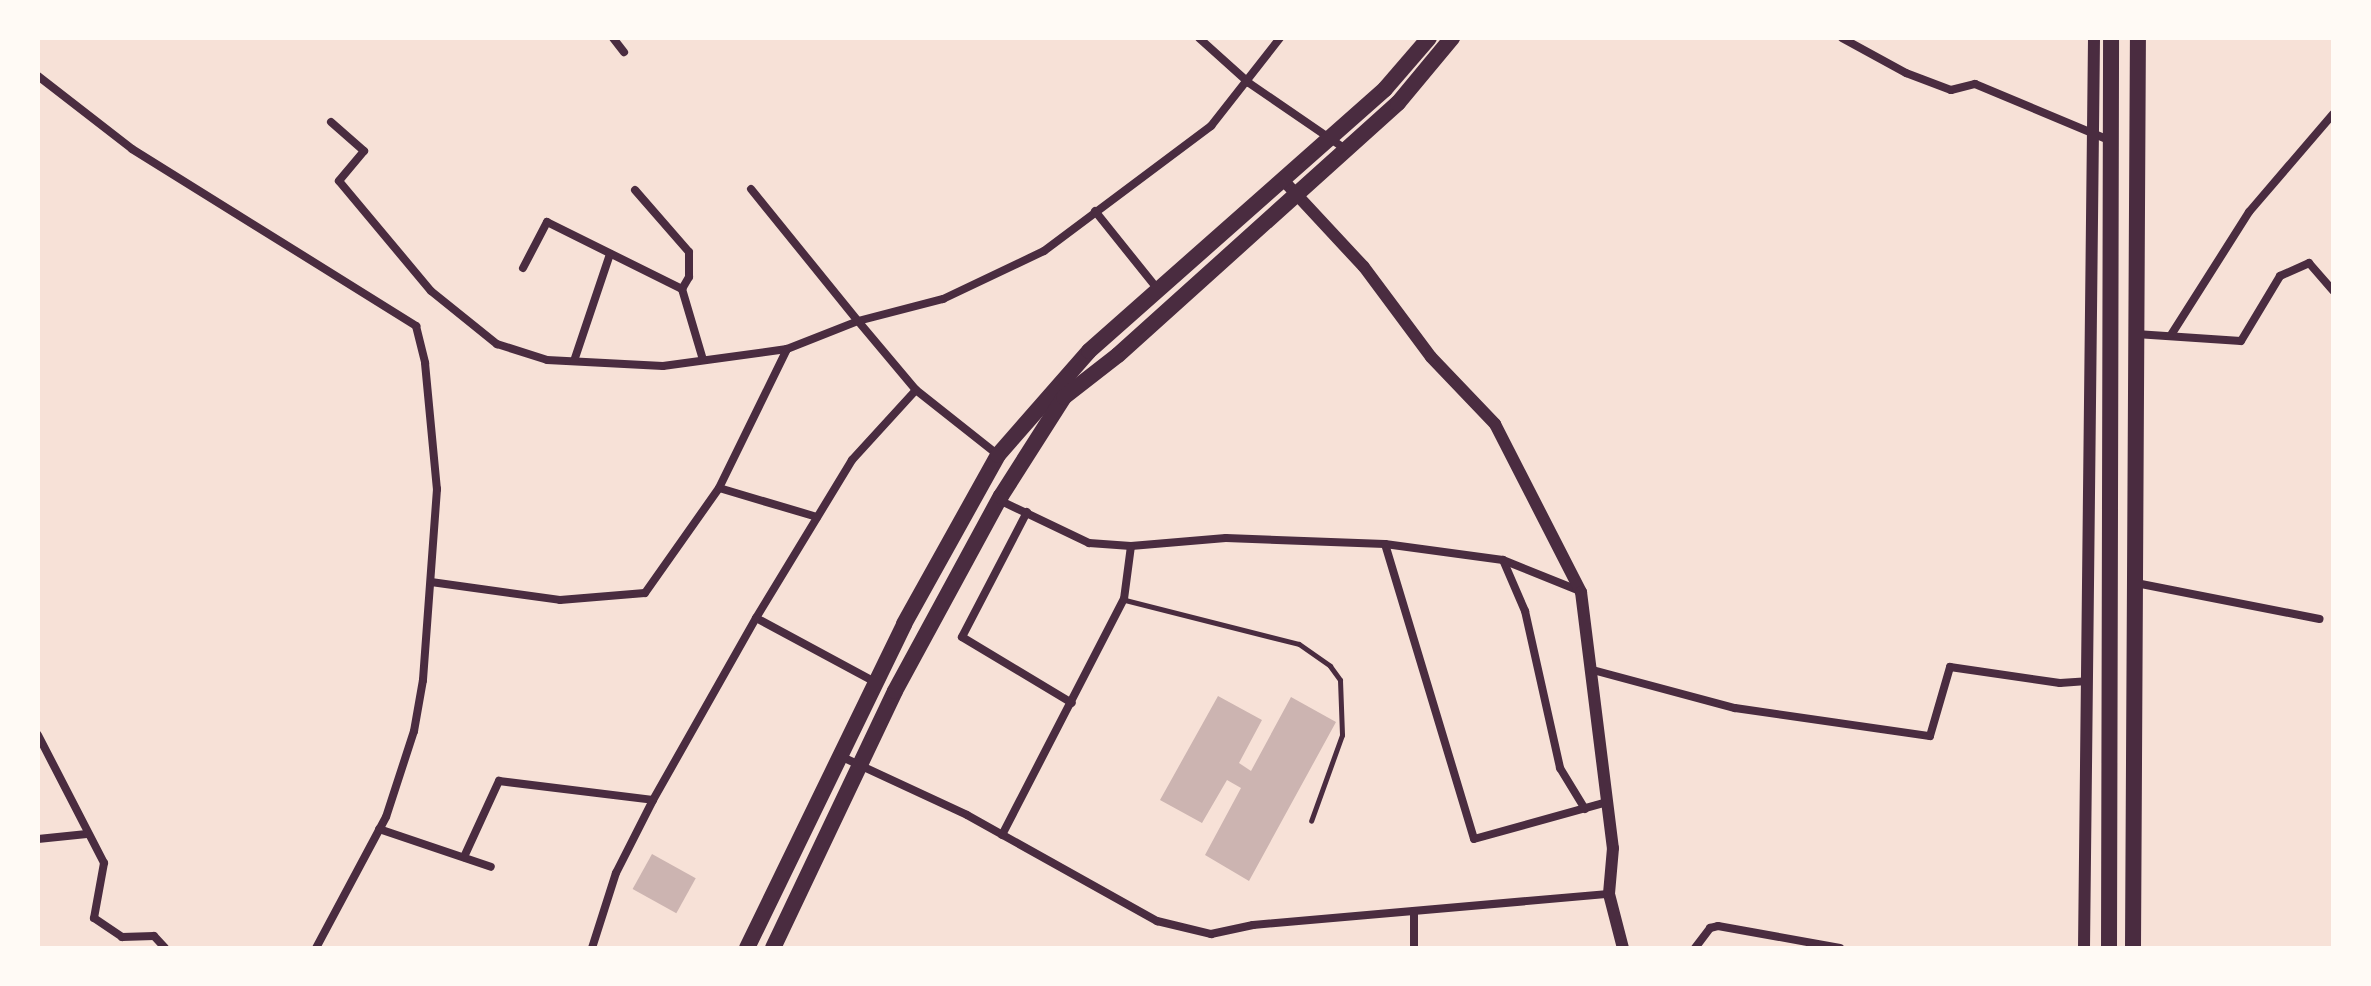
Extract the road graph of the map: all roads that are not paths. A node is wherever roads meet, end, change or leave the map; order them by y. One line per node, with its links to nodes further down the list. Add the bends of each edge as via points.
1 (613, 38): 10 (street)
2 (1199, 38): 12 (street)
3 (1280, 38): 12 (street)
4 (1429, 38): 17 (main road)
5 (1452, 38): 17 (main road, via 1398,103)
6 (1842, 38): 15 (street, via 1906,73 1951,90 1975,84)
7 (2094, 38): 15 (street)
8 (2111, 38): 16 (main road)
9 (2138, 38): 29 (main road)
10 (624, 52)
11 (38, 76): 43 (street, via 132,149 416,326 437,489)
12 (1249, 83): 17 (street); 22 (street, via 1211,126)
13 (2333, 114): 30 (street, via 2249,212)
14 (331, 122): 33 (street, via 364,151 339,181 431,291 497,344 547,360)
15 (2092, 133): 16 (street); 50 (street)
16 (2111, 141): 78 (main road)
17 (1337, 143): 18 (main road); 21 (main road)
18 (1284, 181): 21 (street); 26 (main road)
19 (751, 189): 28 (street)
20 (635, 190): 25 (street, via 689,252 689,277)
21 (1296, 194): 37 (main road, via 1064,397); 45 (street, via 1364,267 1431,357 1495,424)
22 (1095, 211): 26 (street); 28 (street, via 1044,251 992,278 943,299)
23 (610, 254): 24 (street, via 547,222); 25 (street); 33 (street)
24 (523, 268)
25 (682, 289): 32 (street)
26 (1159, 291): 35 (main road, via 1089,351)
27 (2333, 291): 30 (street, via 2309,263 2280,276 2241,341)
28 (858, 321): 31 (street); 34 (street)
29 (2136, 334): 30 (street); 44 (main road)
30 (2171, 335)
31 (787, 349): 32 (street); 36 (street)
32 (703, 360): 33 (street, via 663,366)
33 (574, 361)
34 (916, 390): 35 (street); 39 (street, via 852,460)
35 (998, 455): 51 (main road)
36 (719, 488): 39 (street); 43 (street, via 645,593 560,600)
37 (999, 500): 38 (street); 55 (main road)
38 (1027, 512): 41 (street, via 1089,543); 52 (street, via 962,637)
39 (817, 517): 47 (street)
40 (1385, 544): 41 (street, via 1226,538); 42 (street); 58 (street, via 1474,839)
41 (1131, 546): 46 (street)
42 (1503, 560): 45 (street); 58 (street, via 1525,611 1560,768)
43 (431, 582): 60 (street, via 414,731)
44 (2135, 582): 48 (street); 79 (main road)
45 (1581, 592): 49 (street)
46 (1124, 599): 52 (street); 59 (lane, via 1299,644 1330,666 1340,680 1342,735)
47 (756, 618): 51 (street); 56 (street)
48 (2320, 619)
49 (1589, 668): 50 (street, via 1735,708 1930,736 1950,667 2060,683); 57 (street, via 1601,728)
50 (2087, 681): 77 (street)
51 (875, 682): 54 (main road)
52 (1072, 703): 62 (street)
53 (38, 735): 61 (street)
54 (839, 755): 55 (street); 71 (main road)
55 (858, 764): 62 (street); 72 (main road)
56 (653, 800): 64 (street, via 499,781); 70 (street, via 616,873)
57 (1604, 803): 58 (street); 66 (street, via 1613,848)
58 (1585, 809)
59 (1311, 821)
60 (379, 829): 64 (street); 69 (street)
61 (87, 834): 63 (street); 68 (street, via 104,863 94,918 122,937 154,936)
62 (1002, 835): 67 (street, via 1157,921 1211,934)
63 (38, 839)
64 (464, 857): 65 (street)
65 (491, 867)
66 (1609, 894): 67 (street); 74 (street)
67 (1414, 911): 73 (street)
68 (165, 948)
69 (316, 948)
70 (592, 948)
71 (747, 948)
72 (773, 948)
73 (1414, 948)
74 (1623, 948)
75 (1695, 948): 76 (street, via 1710,928 1718,926)
76 (1840, 948)
77 (2084, 948)
78 (2109, 948)
79 (2133, 948)

